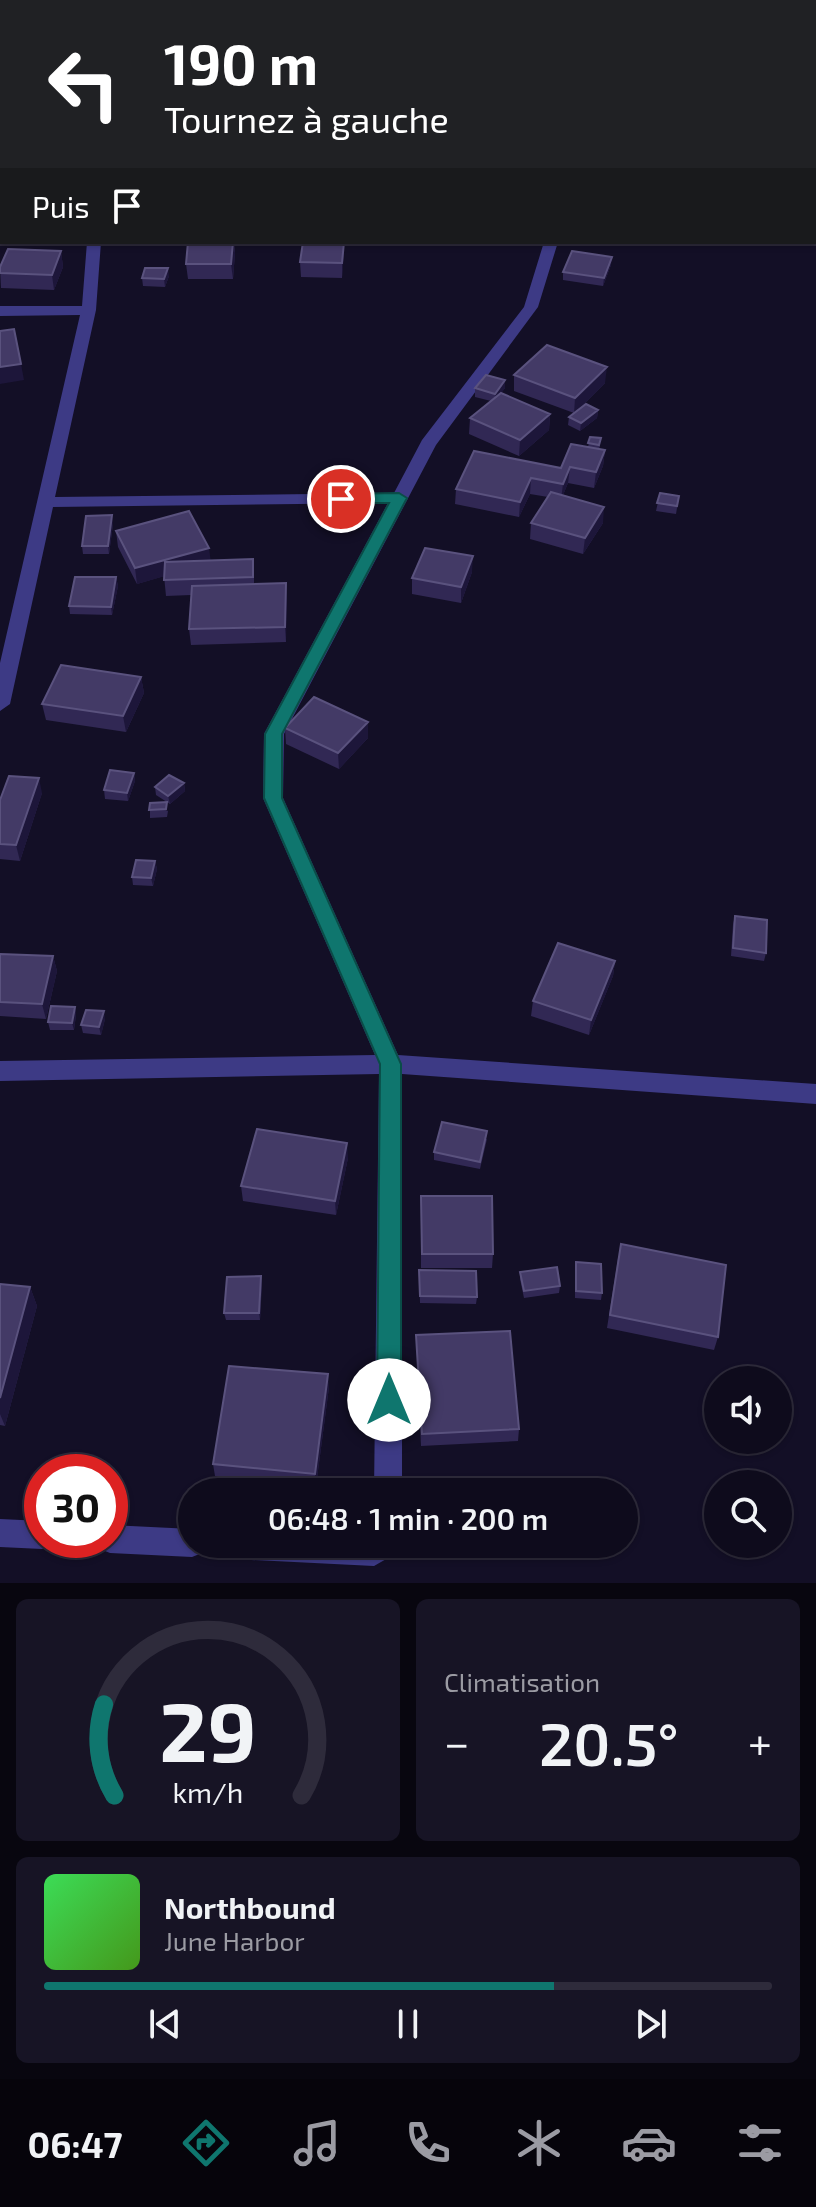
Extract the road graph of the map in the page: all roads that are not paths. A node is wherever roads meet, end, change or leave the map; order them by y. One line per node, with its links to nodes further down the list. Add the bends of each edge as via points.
1 (94, 244): 3 (street)
2 (550, 244): 5 (street, via 531,307 428,444)
3 (89, 310): 4 (street); 6 (street)
4 (0, 311)
5 (399, 498): 6 (street); 8 (street, via 274,734 273,798)
6 (47, 502): 7 (street)
7 (0, 704)
8 (391, 1064): 9 (street); 10 (street); 11 (street)
9 (0, 1071)
10 (816, 1094)
11 (388, 1478)
12 (0, 1533): 13 (street)
13 (24, 1534)
14 (128, 1540): 15 (street)
15 (178, 1542)

